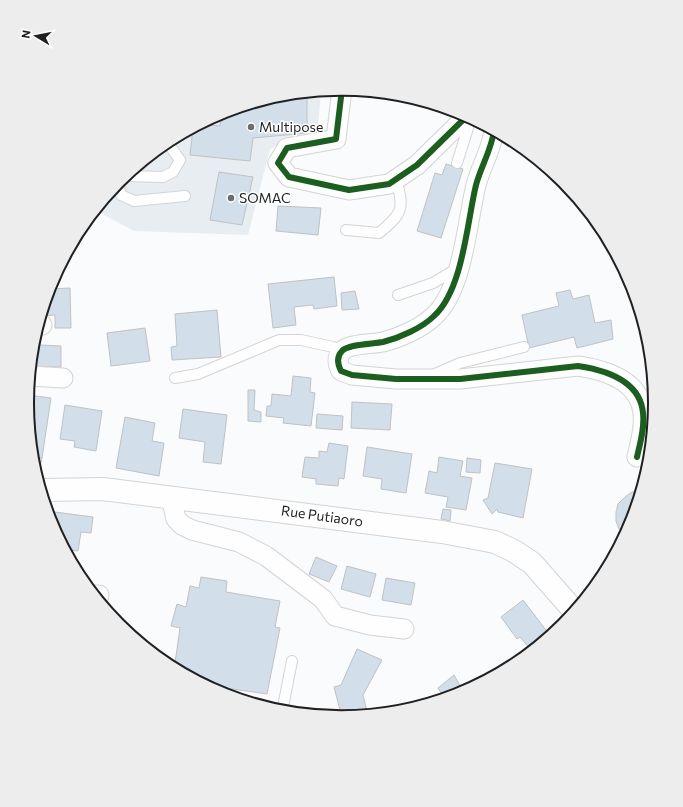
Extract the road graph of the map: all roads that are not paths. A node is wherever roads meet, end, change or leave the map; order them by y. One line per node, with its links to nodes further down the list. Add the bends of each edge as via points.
1 (341, 96): 8 (street, via 336,139 287,148 278,163 289,177 349,190 389,184)
2 (462, 121): 8 (street, via 417,165)
3 (468, 123): 6 (lane)
4 (493, 136): 12 (street, via 476,183)
5 (171, 148): 7 (lane, via 180,160 173,172 163,177)
6 (457, 163)
7 (134, 176)
8 (396, 180): 11 (lane, via 402,199 397,218 379,233)
9 (120, 190): 10 (lane, via 121,195 134,201)
10 (185, 196)
11 (346, 230)
12 (459, 268): 13 (lane, via 433,283); 15 (street, via 454,287 435,316 417,328 384,341 349,347)
13 (398, 295)
14 (524, 347): 17 (lane, via 450,366)
15 (342, 351): 17 (street, via 338,364 341,371 352,375); 19 (lane, via 301,340 280,340 198,374)
16 (36, 376): 18 (street)
17 (428, 377): 20 (street, via 460,379 578,366 609,374 628,384 637,395 641,406 642,431)
18 (63, 378)
19 (175, 378)
20 (637, 457)
21 (46, 490): 22 (main road, Rue Putiaoro, via 103,489)
22 (171, 497): 23 (main road, Rue Putiaoro, via 442,532 495,542 532,563); 24 (street, via 176,518 182,525 239,542 266,556 323,599 335,616)
23 (571, 608)
24 (404, 629)
25 (292, 661): 26 (lane)
26 (283, 705)

